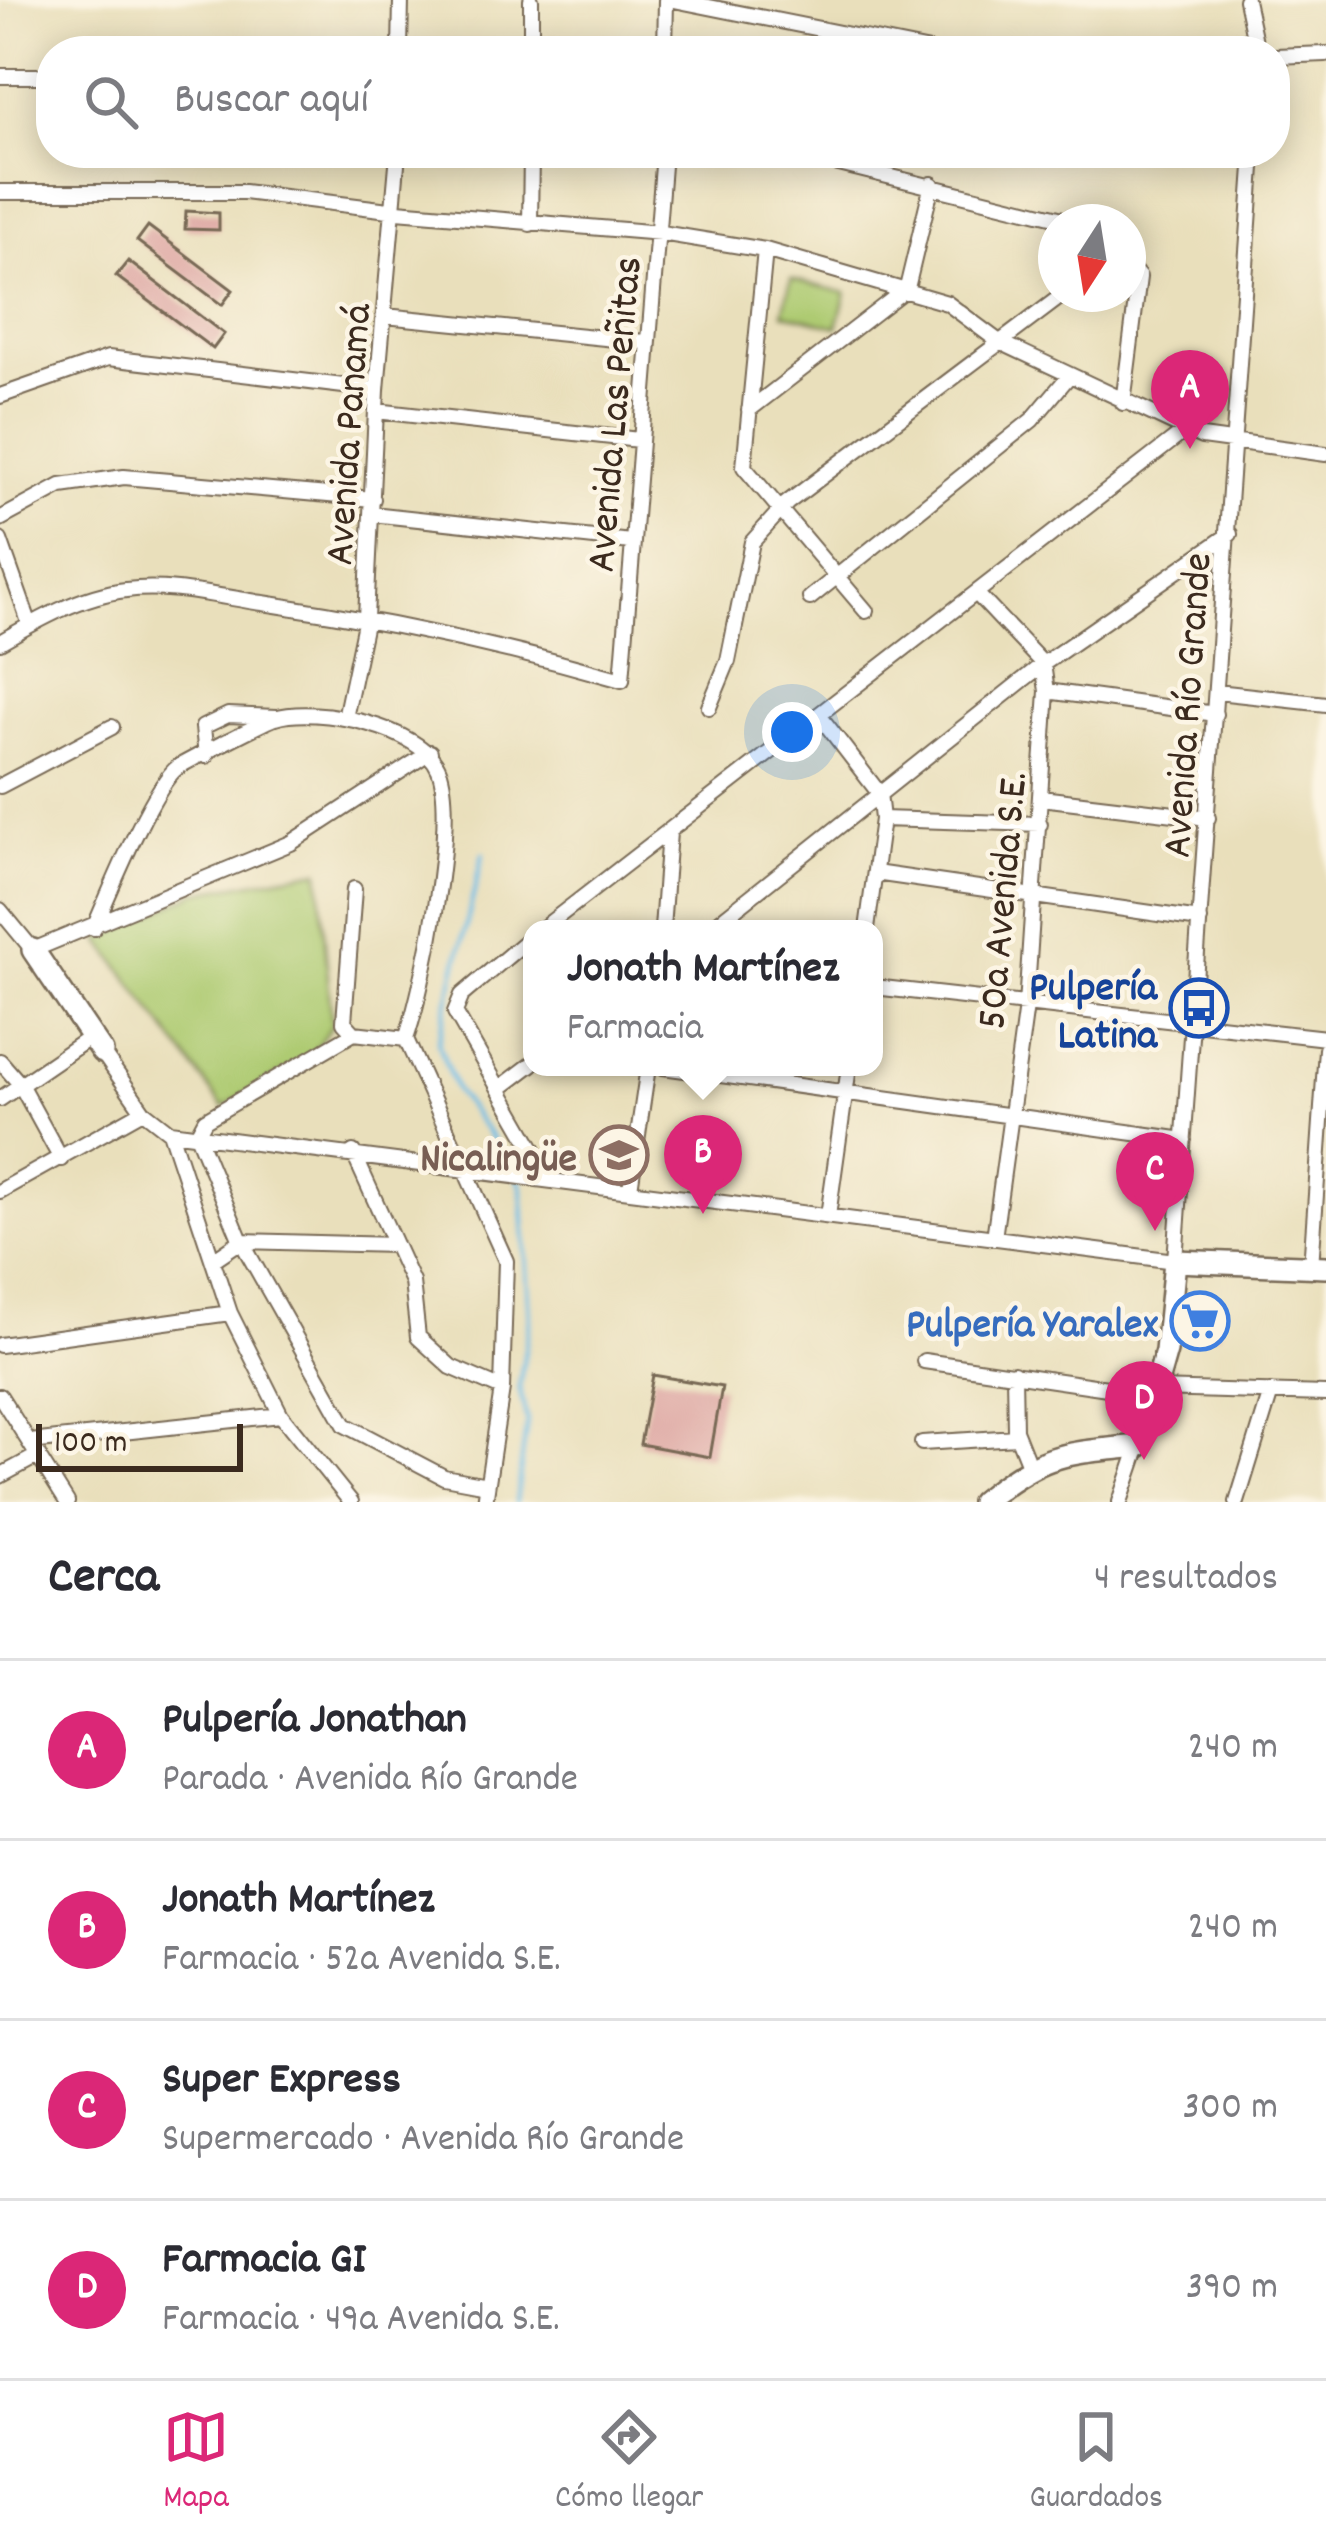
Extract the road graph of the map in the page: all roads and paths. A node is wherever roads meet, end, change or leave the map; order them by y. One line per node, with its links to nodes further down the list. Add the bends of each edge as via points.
1 (401, 0): 5 (street)
2 (531, 0): 6 (street)
3 (670, 0): 7 (street); 8 (street)
4 (1246, 0): 9 (street)
5 (400, 36)
6 (531, 36)
7 (666, 36)
8 (854, 36)
9 (1254, 36)
10 (1326, 54): 11 (street)
11 (1290, 55)
12 (0, 76): 13 (street)
13 (36, 76)
14 (398, 168): 21 (street, Avenida Panamá)
15 (531, 168): 23 (street)
16 (664, 168): 24 (street, Avenida Las Peñitas)
17 (861, 168): 19 (street)
18 (1253, 168): 40 (street, Avenida Río Grande)
19 (932, 184): 22 (street); 26 (street)
20 (0, 192): 21 (street, via 244,192)
21 (397, 211): 23 (street); 29 (street, Avenida Panamá)
22 (1038, 212)
23 (530, 224): 24 (street)
24 (662, 233): 25 (street); 31 (street, Avenida Las Peñitas)
25 (765, 250): 26 (street); 36 (street)
26 (907, 288): 30 (street, via 947,303); 36 (street)
27 (1039, 312): 30 (street)
28 (1135, 312): 35 (street)
29 (385, 316): 31 (street); 33 (street, Avenida Panamá)
30 (998, 341): 32 (street); 43 (street)
31 (645, 342): 39 (street, Avenida Las Peñitas)
32 (1069, 376): 35 (street); 48 (street, via 1032,420)
33 (377, 390): 34 (street, via 108,358); 37 (street, Avenida Panamá)
34 (0, 396)
35 (1123, 403): 38 (street)
36 (749, 410): 43 (street, via 745,467)
37 (376, 411): 39 (street); 42 (street, Avenida Panamá)
38 (1186, 430): 40 (street); 49 (street)
39 (639, 440): 47 (street, Avenida Las Peñitas)
40 (1235, 446): 41 (street); 45 (street, Avenida Río Grande)
41 (1326, 454)
42 (372, 506): 44 (street, via 124,477 61,485); 47 (street); 52 (street, Avenida Panamá)
43 (781, 510): 48 (street); 59 (street, via 752,542 728,662)
44 (0, 519)
45 (1230, 534): 55 (street); 57 (street, Avenida Río Grande)
46 (0, 540): 53 (street)
47 (631, 542): 52 (street, Avenida Las Peñitas, via 622,680)
48 (836, 574): 50 (street); 51 (street)
49 (976, 593): 55 (street); 61 (street)
50 (810, 598)
51 (866, 610)
52 (367, 618): 53 (street, via 128,590); 63 (street, Avenida Panamá)
53 (30, 625): 54 (street)
54 (0, 643)
55 (1042, 664): 56 (street, 50a Avenida S.E.); 68 (street)
56 (1047, 691): 60 (street); 69 (street, 50a Avenida S.E.)
57 (1217, 692): 58 (street); 60 (street, Avenida Río Grande)
58 (1326, 704)
59 (709, 707)
60 (1215, 714): 70 (street, Avenida Río Grande)
61 (819, 716): 68 (street); 73 (street)
62 (277, 717): 63 (street); 66 (street); 66 (street, via 229,715 203,727)
63 (345, 718): 65 (street)
64 (112, 727): 67 (street)
65 (430, 752): 83 (street, via 291,843); 91 (street, via 442,775 442,847 419,1003)
66 (206, 757): 83 (street, via 176,768)
67 (0, 786)
68 (879, 793): 71 (street); 80 (street)
69 (1041, 798): 70 (street); 72 (street, 50a Avenida S.E.)
70 (1208, 818): 82 (street, Avenida Río Grande)
71 (882, 819): 72 (street); 74 (street)
72 (1040, 824): 76 (street, 50a Avenida S.E.)
73 (669, 832): 78 (street); 79 (street)
74 (875, 873): 76 (street); 81 (street)
75 (354, 889): 89 (street, via 344,1022)
76 (1035, 895): 82 (street); 87 (street, 50a Avenida S.E.)
77 (0, 910): 85 (street)
78 (554, 920)
79 (663, 920)
80 (721, 920)
81 (868, 920)
82 (1200, 920): 88 (street, Avenida Río Grande)
83 (94, 928): 85 (street)
84 (523, 944): 100 (street, via 462,995 455,1012)
85 (33, 950): 92 (street)
86 (883, 988): 87 (street)
87 (1027, 1006): 88 (street); 104 (street, 50a Avenida S.E.)
88 (1192, 1025): 90 (street); 107 (street, Avenida Río Grande)
89 (354, 1033): 91 (street); 106 (street, via 205,1120)
90 (1326, 1038)
91 (406, 1039): 110 (street)
92 (97, 1044): 99 (street); 103 (street)
93 (1326, 1049): 120 (street)
94 (0, 1061): 99 (street)
95 (523, 1071): 100 (street)
96 (647, 1076): 112 (street)
97 (726, 1076): 101 (street)
98 (848, 1076): 101 (street)
99 (20, 1084): 102 (street); 109 (street)
100 (499, 1088): 111 (street, via 537,1155)
101 (846, 1093): 104 (street); 114 (street)
102 (0, 1099)
103 (142, 1112): 105 (street); 109 (street)
104 (1011, 1115): 107 (street); 115 (street, 50a Avenida S.E.)
105 (170, 1132): 106 (street); 118 (street)
106 (197, 1135): 108 (street); 116 (street)
107 (1184, 1139): 119 (street, Avenida Río Grande)
108 (353, 1152): 110 (street); 117 (street)
109 (61, 1159): 113 (street)
110 (463, 1166): 111 (street); 125 (street, via 506,1261)
111 (540, 1176): 112 (street)
112 (630, 1190): 114 (street)
113 (0, 1191)
114 (828, 1216): 115 (street)
115 (994, 1238): 119 (street)
116 (241, 1241): 117 (street); 118 (street); 138 (street, via 345,1425 444,1477)
117 (394, 1245): 125 (street, via 412,1282 418,1337 451,1367)
118 (213, 1260): 121 (street)
119 (1175, 1261): 120 (street); 126 (street)
120 (1318, 1267)
121 (230, 1313): 122 (street); 130 (street)
122 (0, 1345)
123 (924, 1361): 124 (street)
124 (1014, 1373): 126 (street); 131 (street)
125 (502, 1389): 138 (street)
126 (1156, 1392): 127 (street); 134 (street)
127 (1271, 1392): 128 (street); 144 (street)
128 (1326, 1394)
129 (0, 1396): 132 (street)
130 (280, 1415): 132 (street); 140 (street)
131 (1016, 1437): 133 (street); 136 (street)
132 (30, 1442): 135 (street)
133 (922, 1443)
134 (1139, 1446): 136 (street); 143 (street)
135 (39, 1455): 137 (street); 139 (street)
136 (1029, 1465): 142 (street)
137 (0, 1476)
138 (487, 1485): 141 (street)
139 (67, 1502)
140 (351, 1502)
141 (485, 1502)
142 (982, 1502)
143 (1120, 1502)
144 (1237, 1502)

